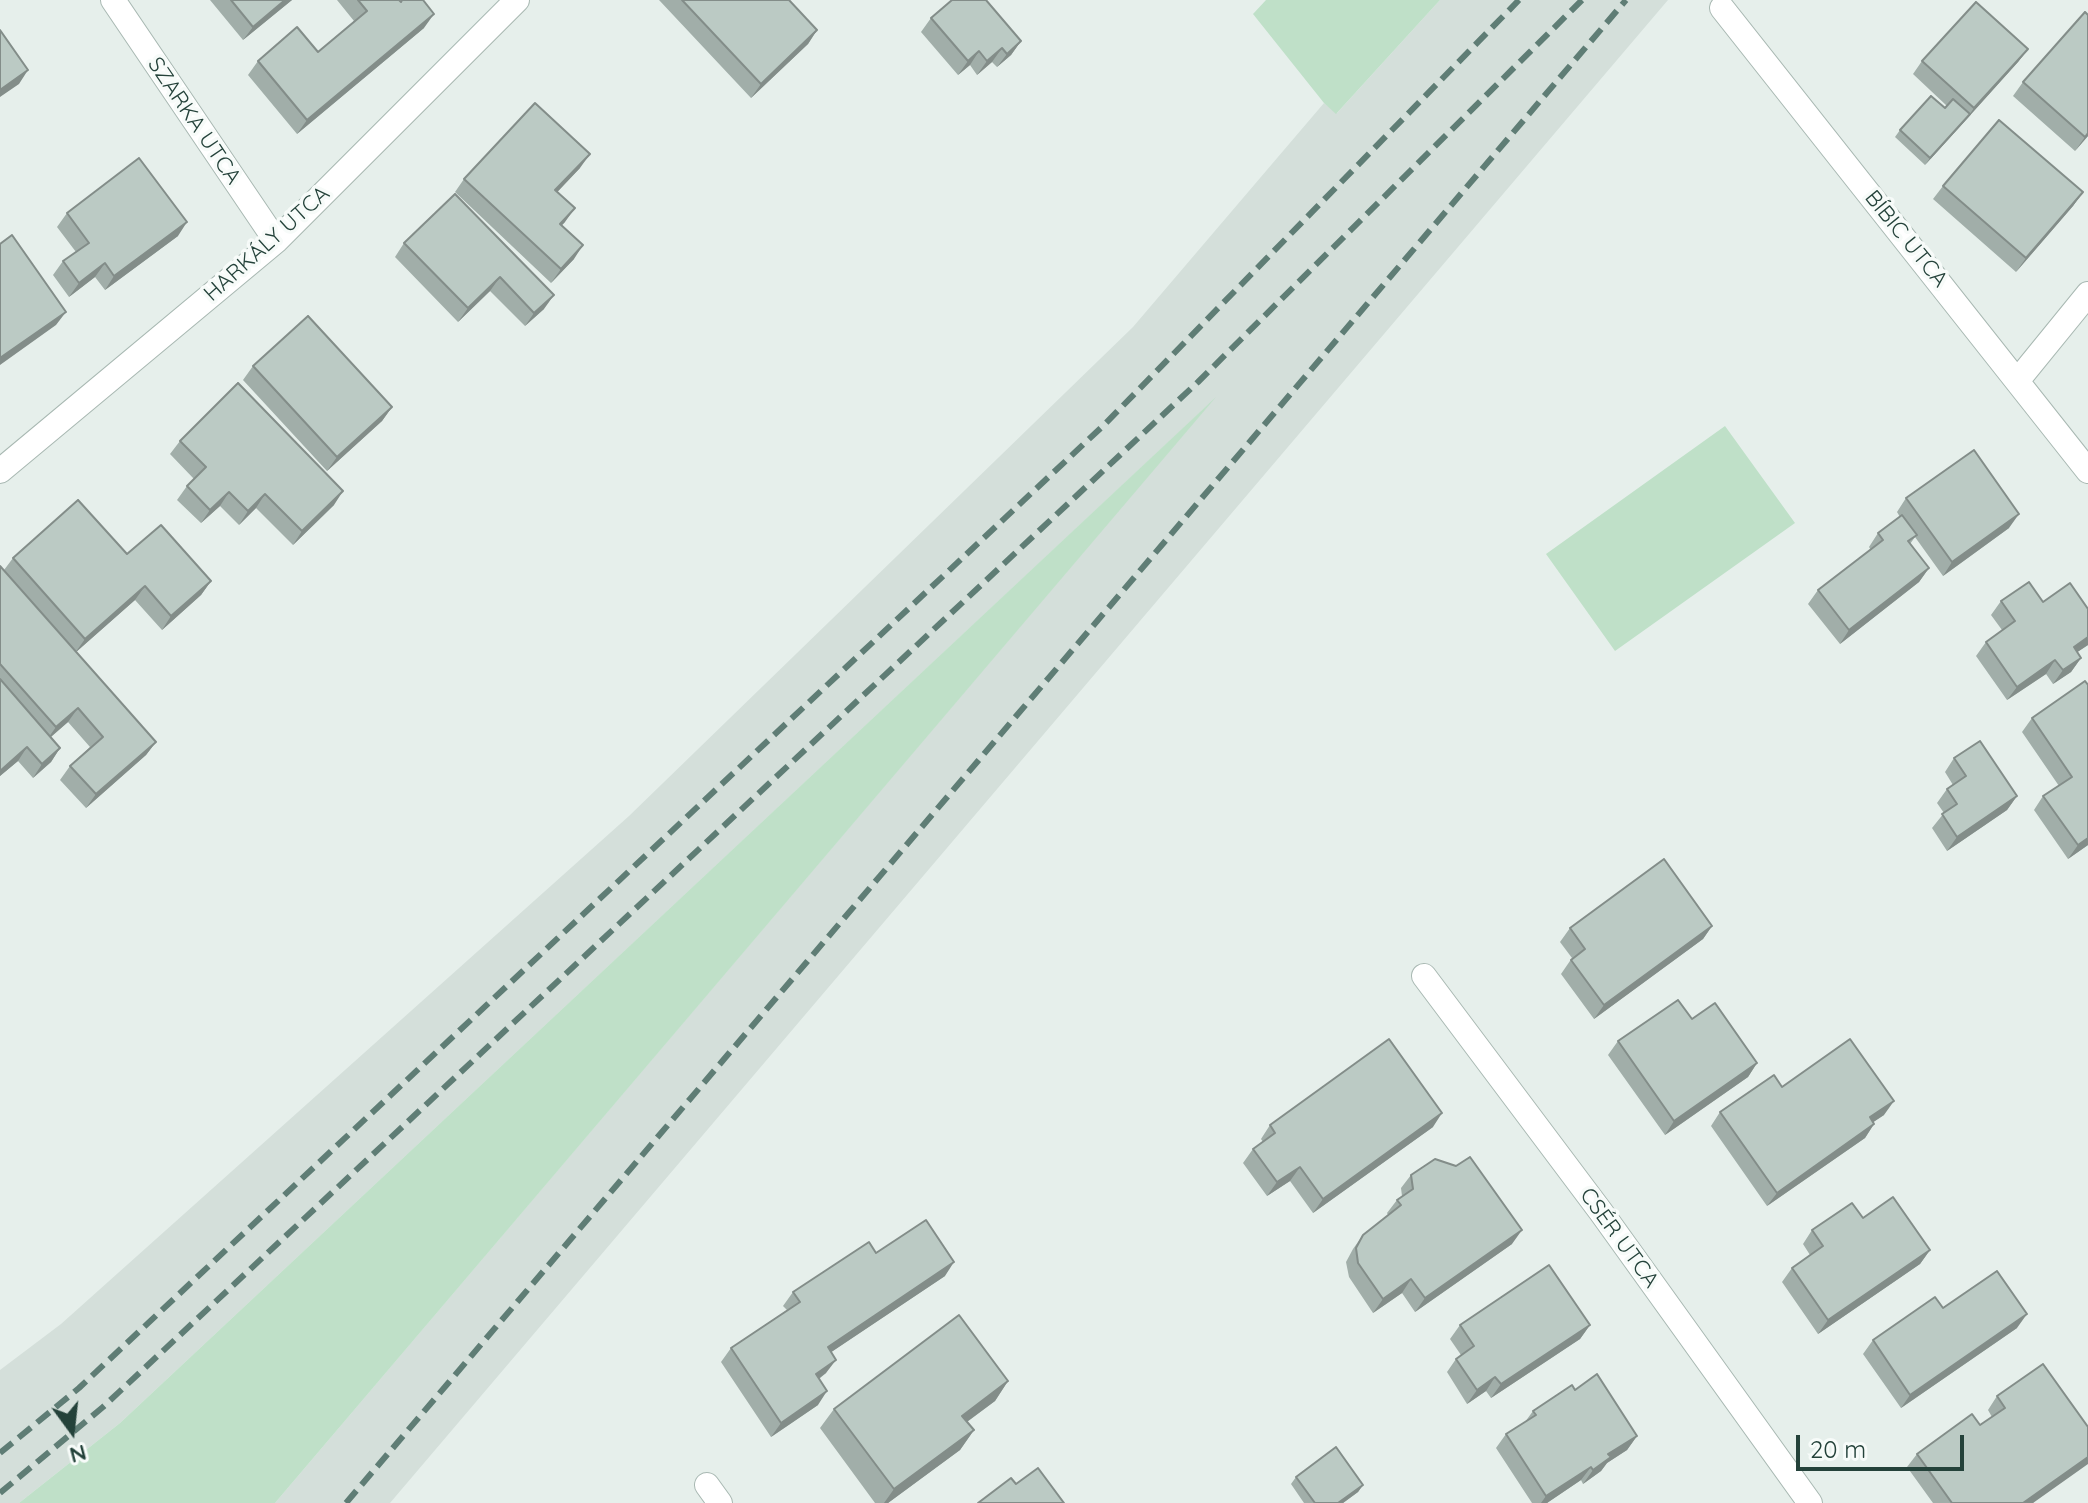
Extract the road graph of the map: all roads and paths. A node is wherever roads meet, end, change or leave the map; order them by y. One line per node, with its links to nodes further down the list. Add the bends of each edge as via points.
1 (113, 0): 4 (street, SZARKA UTCA)
2 (517, 0): 4 (street, HARKÁLY UTCA)
3 (1722, 8): 6 (street, BÍBIC UTCA)
4 (276, 241): 7 (street, HARKÁLY UTCA)
5 (2088, 294): 6 (street)
6 (2018, 380): 8 (street, BÍBIC UTCA)
7 (0, 471)
8 (2088, 471)
9 (1424, 976): 10 (street, CSÉR UTCA)
10 (1810, 1503)

